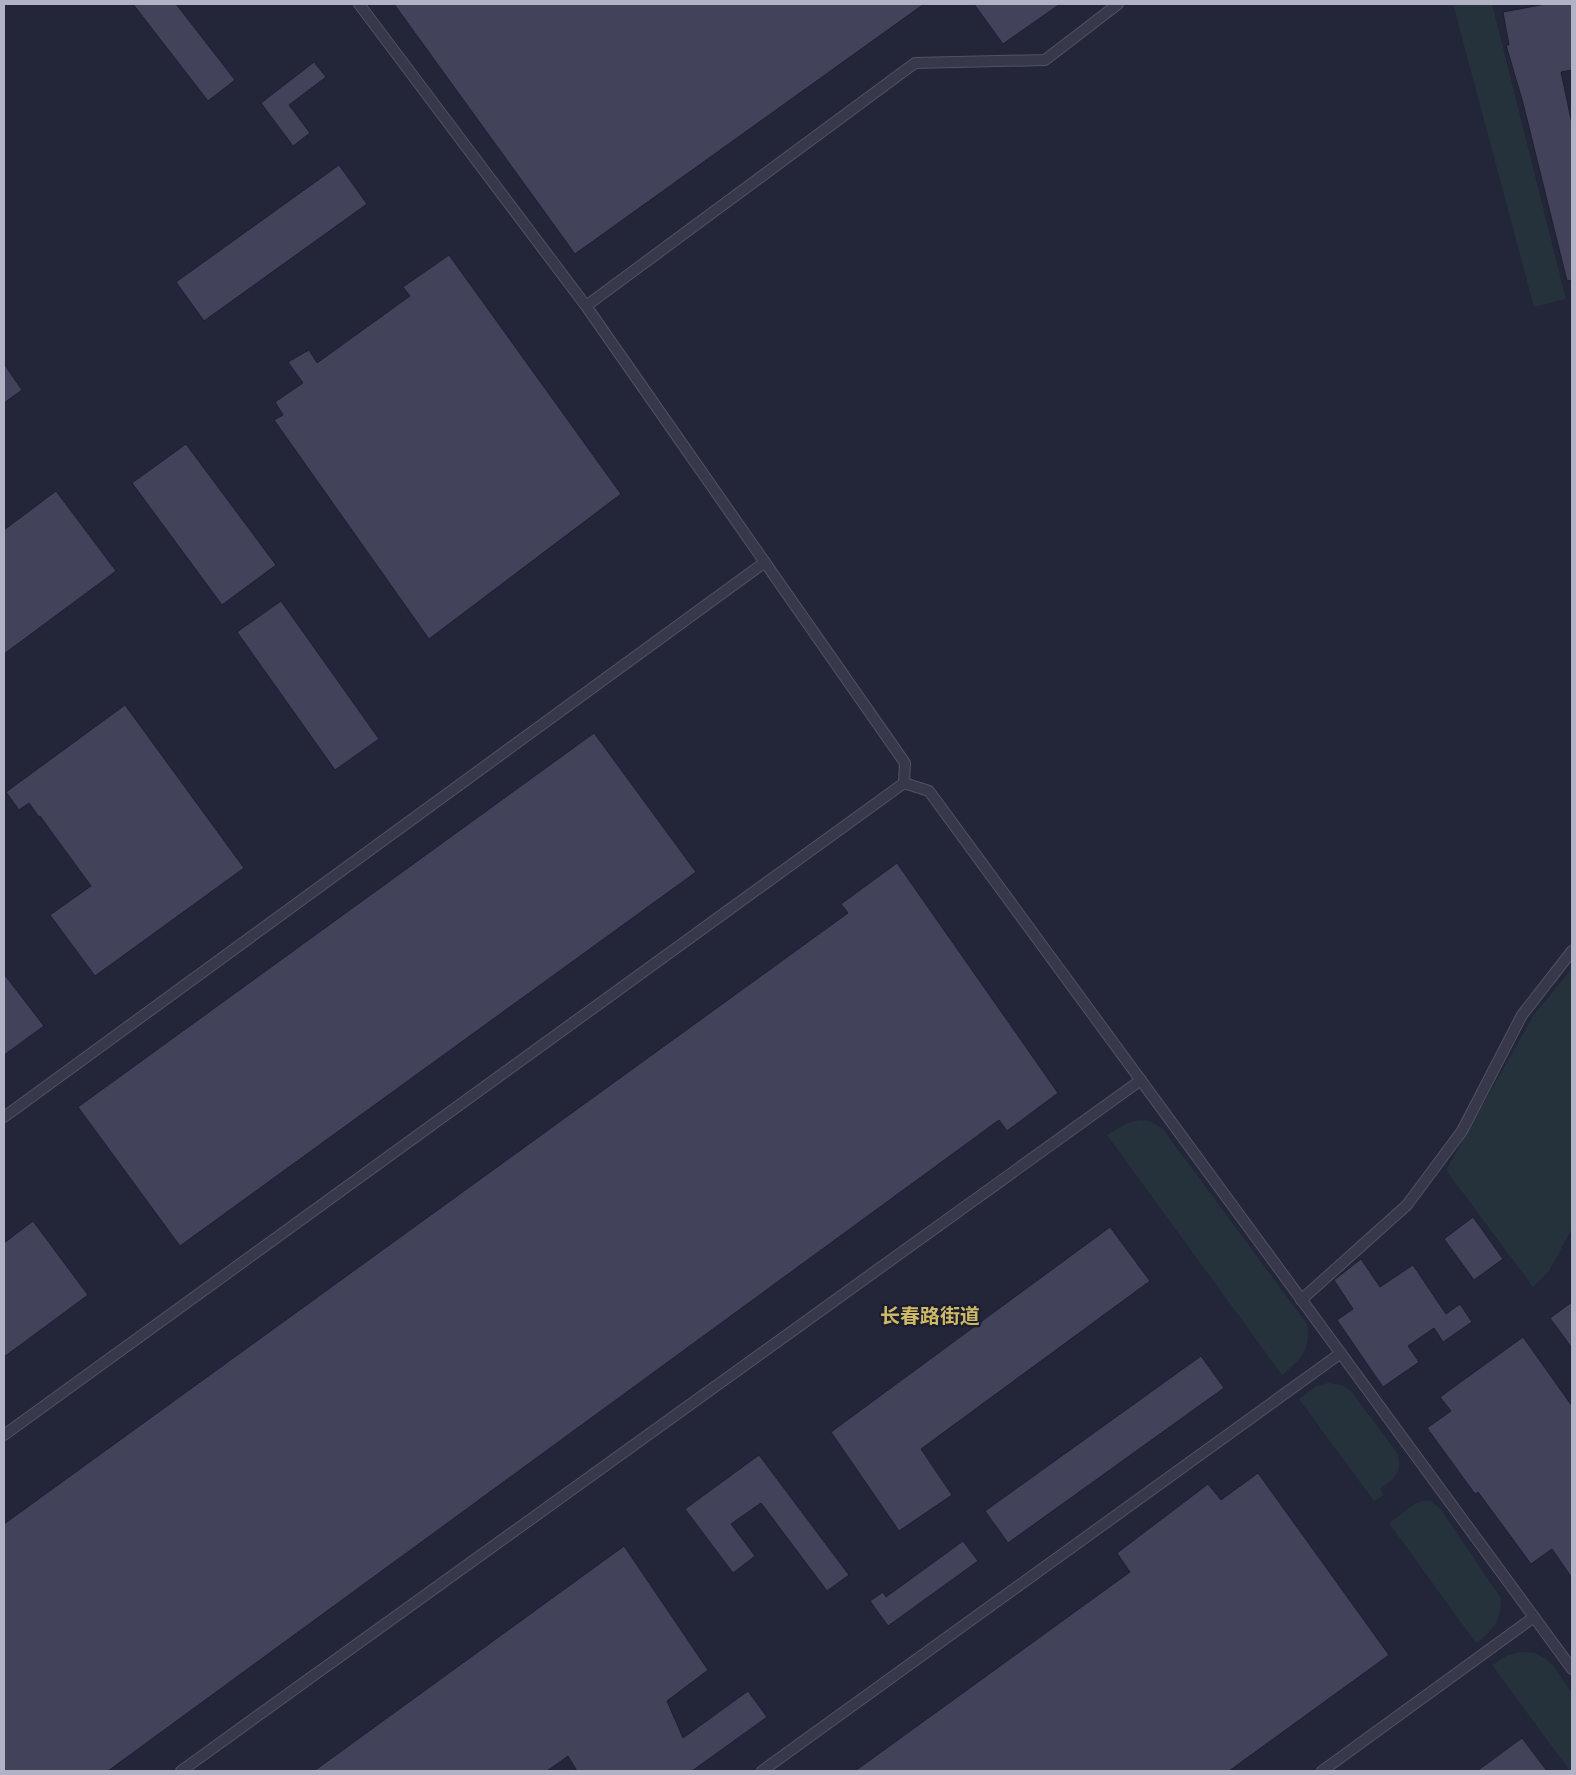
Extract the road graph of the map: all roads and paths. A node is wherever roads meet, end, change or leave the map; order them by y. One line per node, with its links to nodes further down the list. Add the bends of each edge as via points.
1 (359, 4): 3 (lane)
2 (1118, 4): 3 (lane, via 1045,60 915,64)
3 (586, 306): 4 (lane)
4 (765, 562): 5 (lane, via 905,763); 8 (lane)
5 (904, 783): 7 (lane, via 929,791); 11 (lane)
6 (1572, 951): 9 (lane, via 1522,1016 1462,1131 1407,1205)
7 (1140, 1080): 9 (lane); 14 (lane)
8 (4, 1117)
9 (1301, 1300): 10 (lane)
10 (1341, 1353): 12 (lane); 15 (lane)
11 (4, 1435)
12 (1534, 1617): 13 (lane); 16 (lane)
13 (1572, 1669)
14 (181, 1771)
15 (762, 1771)
16 (1322, 1771)

